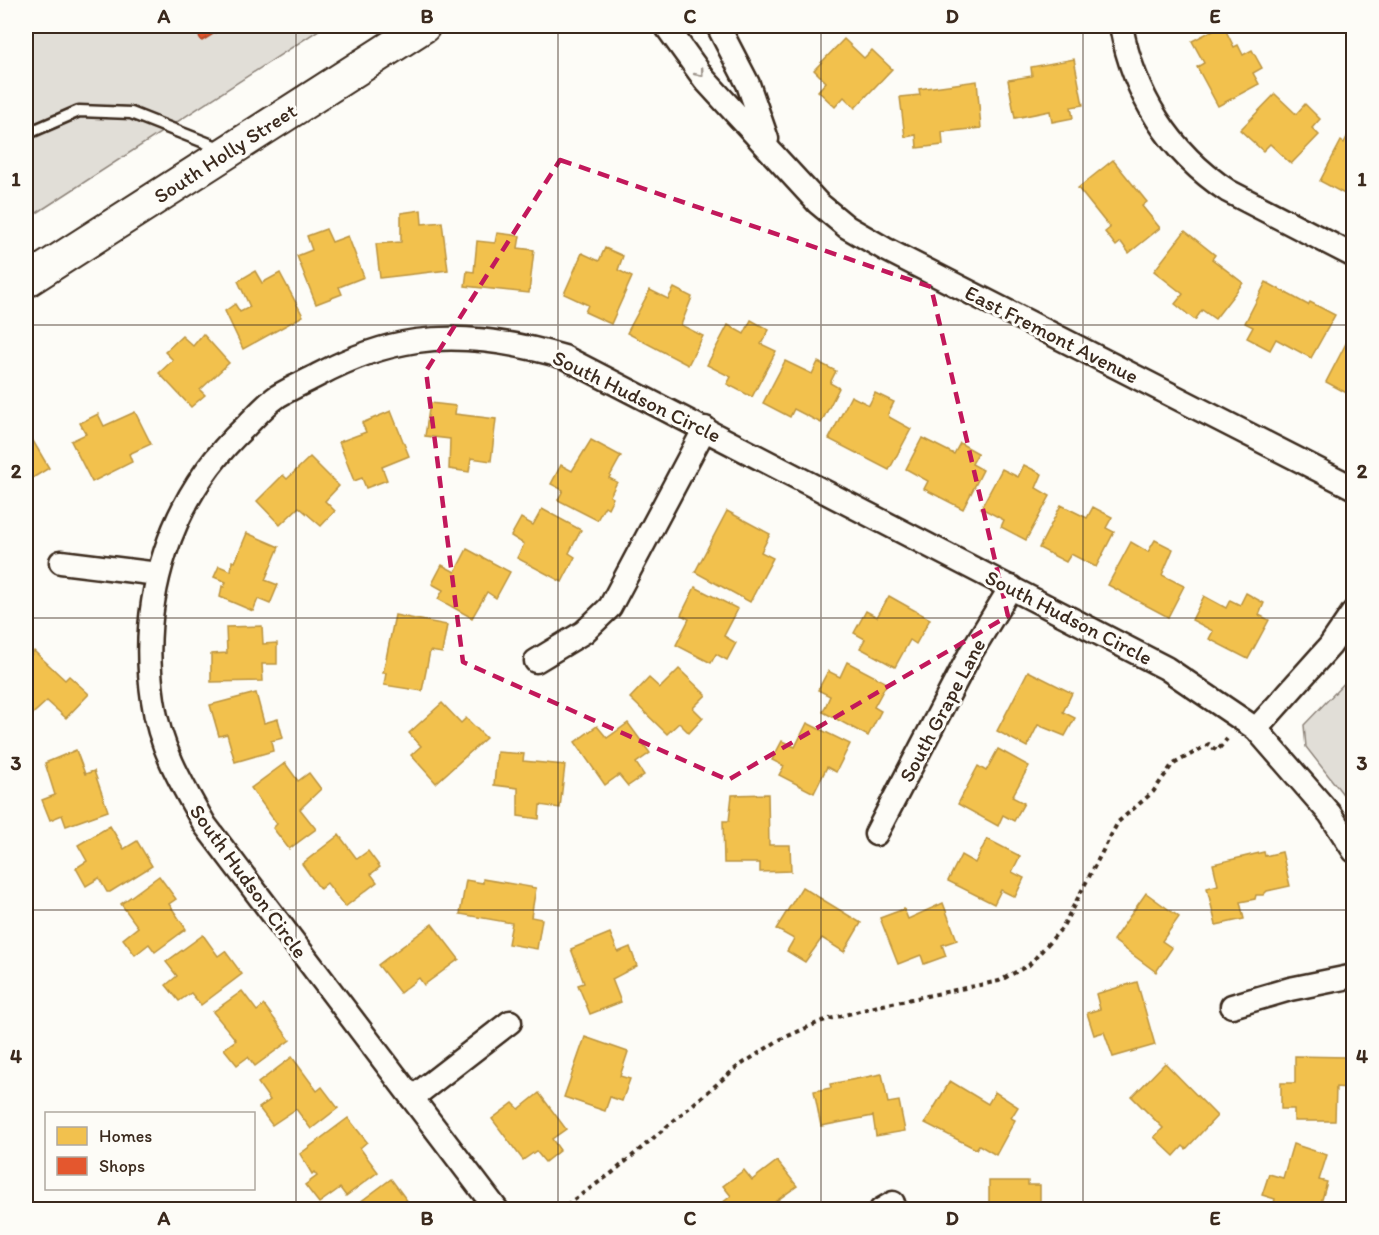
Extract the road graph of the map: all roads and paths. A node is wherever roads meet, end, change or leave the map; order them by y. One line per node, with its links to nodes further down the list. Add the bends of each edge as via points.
1 (424, 26): 6 (main road, South Holly Street)
2 (666, 26): 7 (street, East Fremont Avenue, one-way to 7, via 705,80)
3 (718, 26): 7 (street, East Fremont Avenue, via 747,84)
4 (1121, 26): 8 (street, via 1135,79 1174,145 1228,191)
5 (26, 134): 6 (lane, via 79,111 131,113)
6 (228, 151): 9 (main road, South Holly Street)
7 (773, 151): 11 (street, East Fremont Avenue, via 818,203 847,227)
8 (1353, 256)
9 (26, 281)
10 (705, 428): 13 (street, South Hudson Circle, via 564,357 527,346 458,338 416,341 356,355 277,397 221,449 196,483 175,522); 14 (street, South Hudson Circle); 16 (street, via 610,607 584,632)
11 (1353, 488)
12 (62, 562): 13 (street)
13 (158, 574): 23 (street, South Hudson Circle, via 148,637 152,690 163,742 174,771 205,825)
14 (1011, 587): 17 (street, South Hudson Circle, via 1166,668); 18 (street, South Grape Lane, via 970,654)
15 (1353, 611): 17 (street, via 1330,646)
16 (536, 661)
17 (1249, 725): 19 (street, South Hudson Circle, via 1330,814); 25 (path, via 1217,751 1209,744 1172,765 1153,792 1118,822 1062,928 1029,965 999,981 878,1006 822,1022 779,1040 736,1068 612,1173)
18 (876, 834)
19 (1353, 851)
20 (1353, 976): 21 (street)
21 (1232, 1005)
22 (510, 1022): 23 (street)
23 (412, 1098): 24 (street, South Hudson Circle)
24 (497, 1209)
25 (559, 1209)

